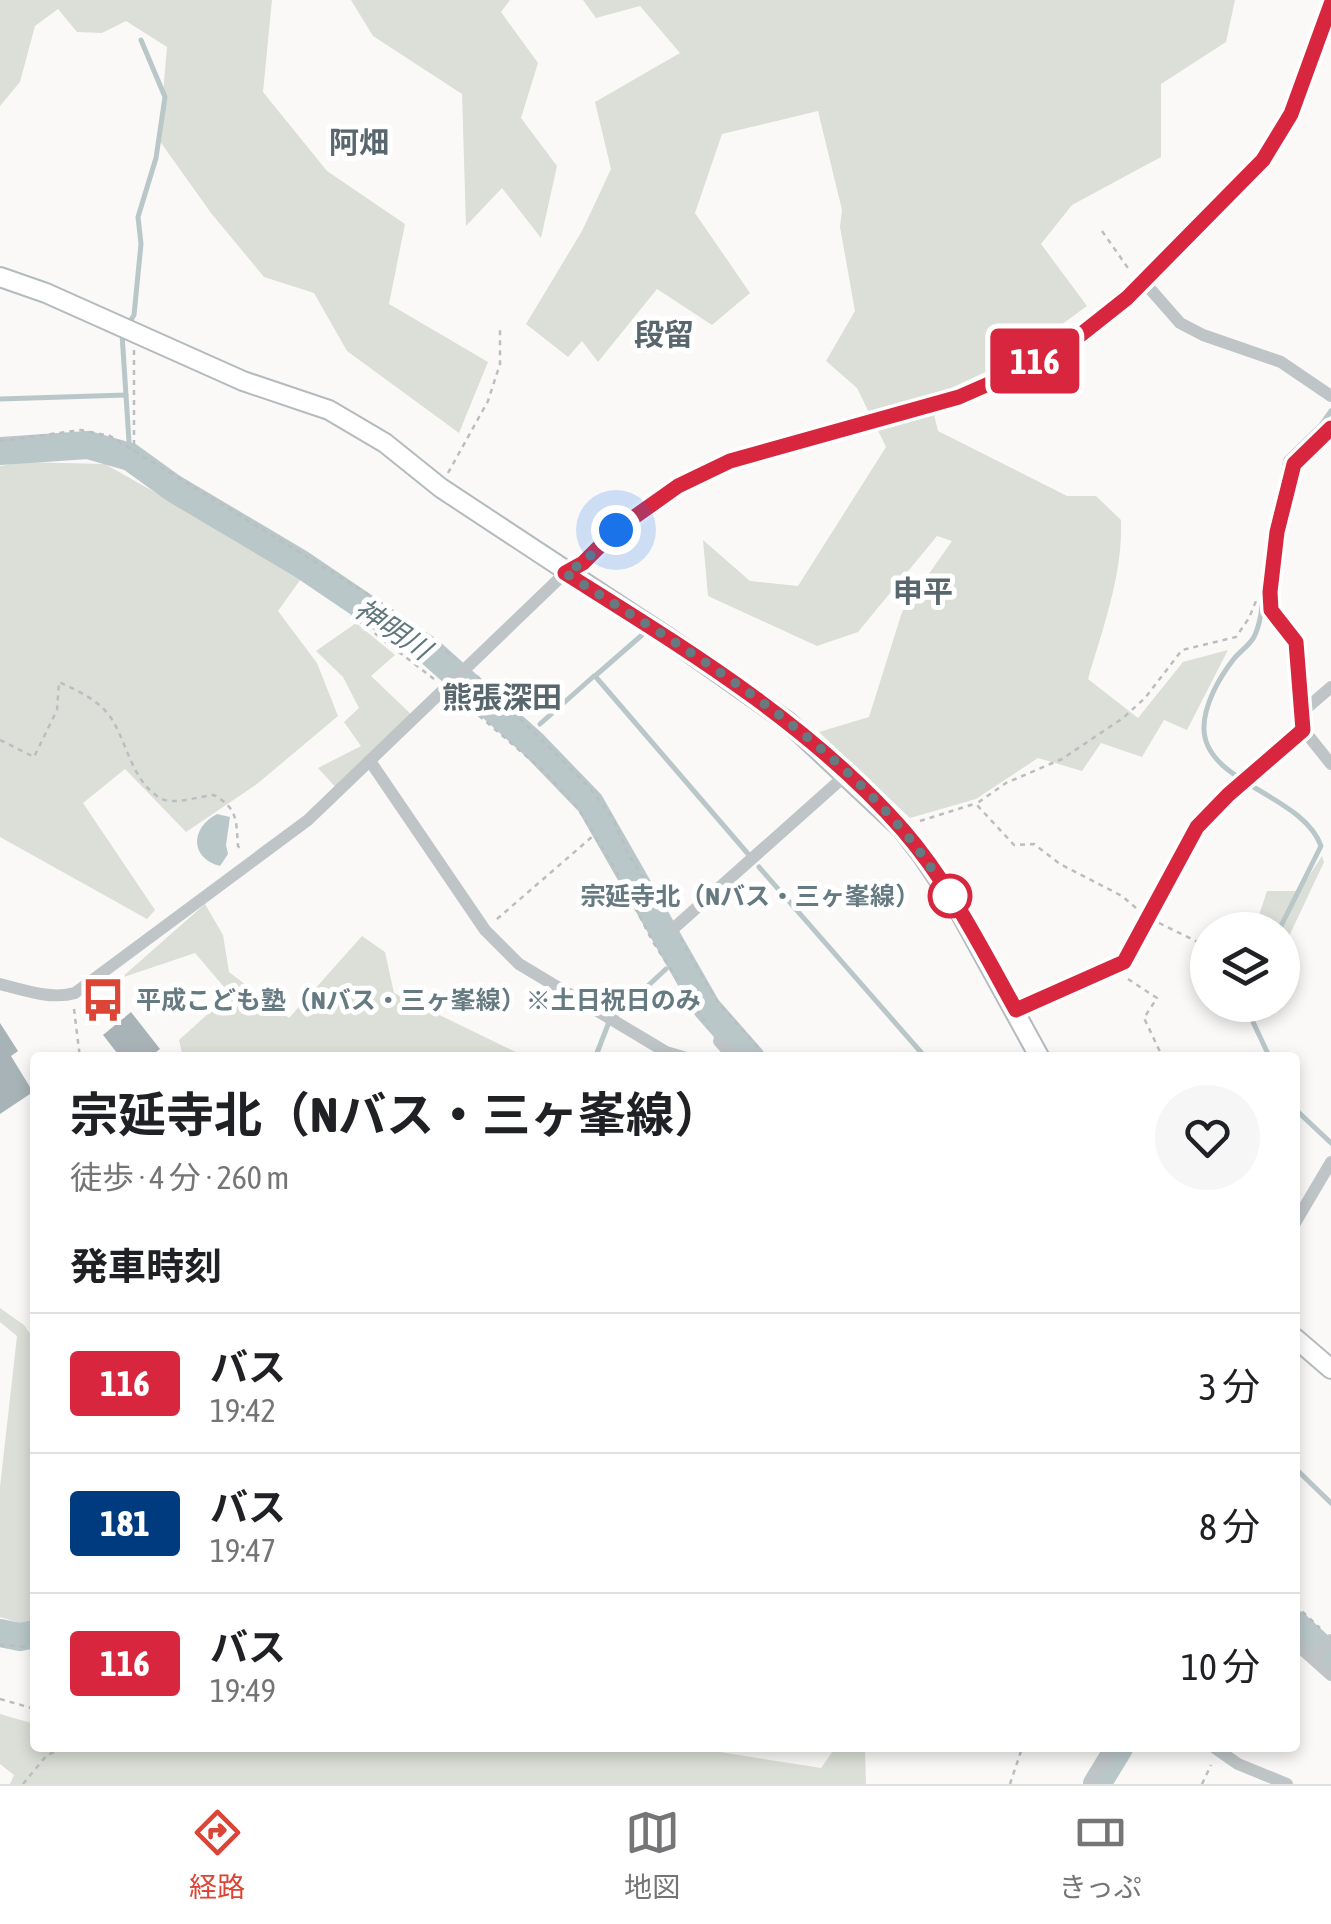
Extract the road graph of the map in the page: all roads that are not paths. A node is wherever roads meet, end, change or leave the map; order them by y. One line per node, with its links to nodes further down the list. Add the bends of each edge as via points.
1 (1331, 4): 3 (street, via 1274,145)
2 (0, 276): 6 (street, via 244,381 329,410)
3 (1144, 282): 4 (street, via 1180,323 1281,362); 6 (street, via 1079,336 959,397 730,461 678,486)
4 (1331, 396)
5 (1331, 428): 8 (street, via 1294,464 1270,592 1271,610 1296,642)
6 (565, 573): 10 (street); 12 (street, via 788,722)
7 (1331, 687): 8 (street)
8 (1301, 714): 9 (street)
9 (1303, 730): 11 (street); 15 (street, via 1197,827 1124,962)
10 (370, 762): 14 (street, via 308,820 75,993); 17 (street, via 485,930 519,964)
11 (1331, 764)
12 (846, 774): 13 (street); 15 (street, via 902,829)
13 (674, 928)
14 (0, 984)
15 (1016, 1010): 19 (street)
16 (719, 1041): 18 (street)
17 (666, 1052)
18 (729, 1052)
19 (1033, 1052)
20 (1331, 1162): 21 (street)
21 (1300, 1215)
22 (1300, 1342): 23 (street)
23 (1331, 1368)
24 (1330, 1640): 26 (street)
25 (1300, 1647): 26 (street)
26 (1314, 1657): 27 (street)
27 (1331, 1675)
28 (1109, 1752): 30 (street)
29 (1222, 1752): 31 (street)
30 (1089, 1784)
31 (1287, 1784)

